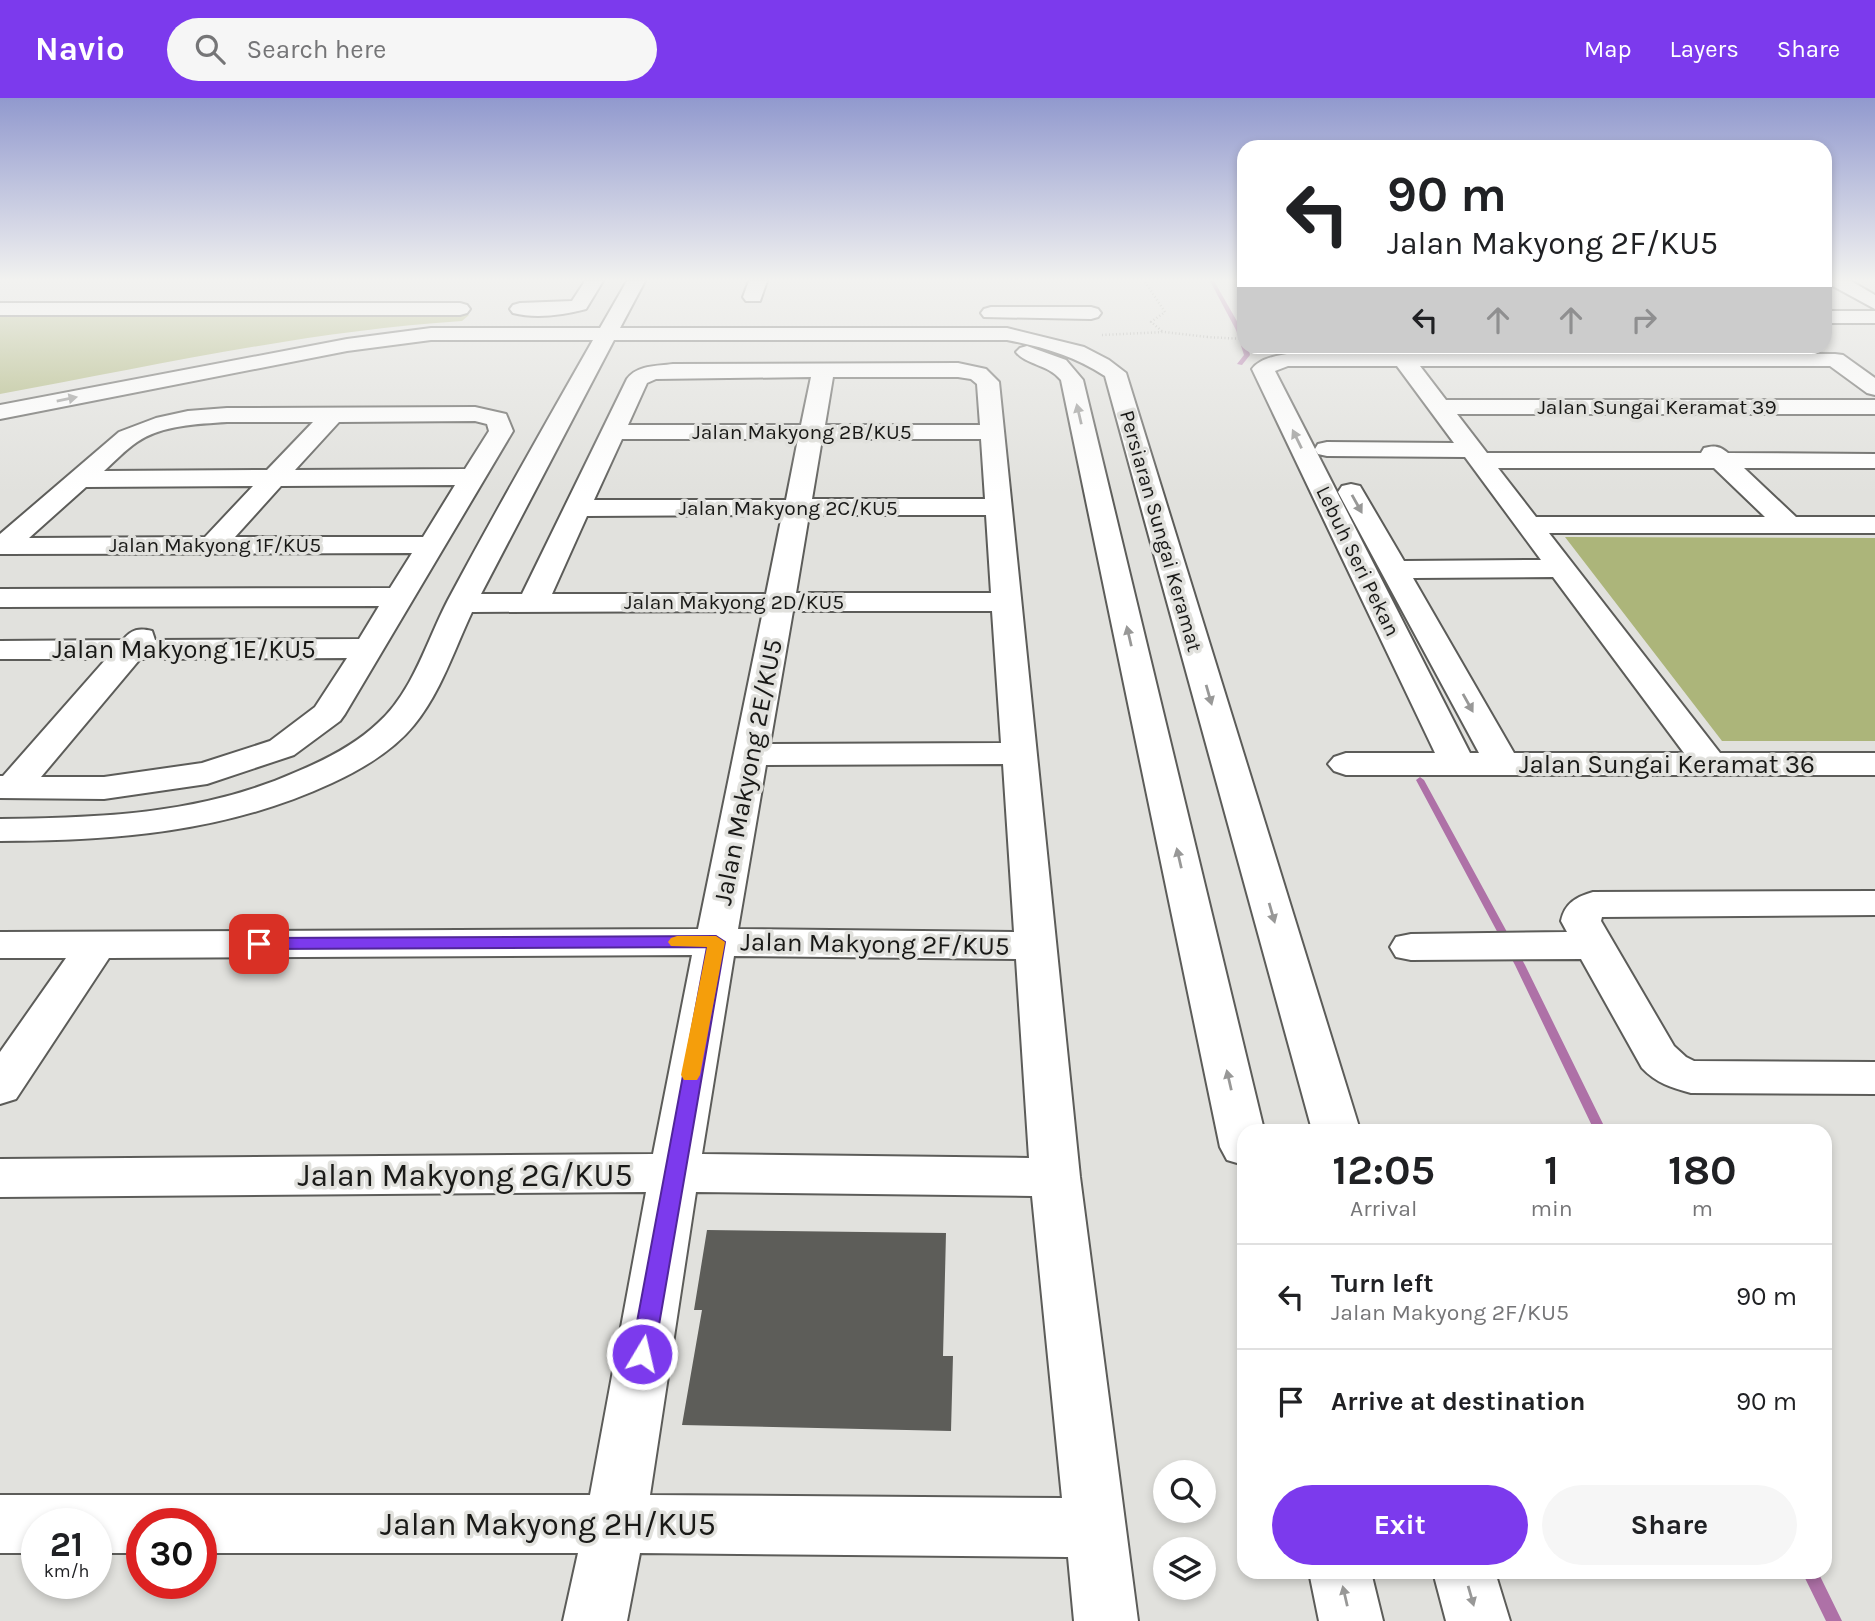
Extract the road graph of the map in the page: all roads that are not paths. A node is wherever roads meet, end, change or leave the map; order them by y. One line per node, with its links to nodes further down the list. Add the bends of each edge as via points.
1 (317, 352): 16 (street, Persiaran Sungai Keramat, one-way to 1)
2 (401, 352): 18 (street, Persiaran Sungai Keramat)
3 (597, 352): 45 (street)
4 (1025, 352): 68 (street, Persiaran Sungai Keramat, one-way to 4, via 1072,380 1066,369)
5 (1082, 352): 69 (street, Persiaran Sungai Keramat, one-way to 69, via 1115,373)
6 (1385, 354): 10 (street)
7 (1399, 354): 13 (street)
8 (1434, 354): 9 (street)
9 (1616, 359): 12 (street, via 1835,360); 14 (street)
10 (1272, 363): 22 (street, via 1280,369); 53 (street, Lebuh Seri Pekan, one-way to 10, via 1262,369)
11 (823, 370): 19 (street, Jalan Makyong 2E/KU5); 20 (street, via 651,373 638,379); 21 (street, via 978,374 988,382)
12 (1875, 388)
13 (1439, 407): 14 (street, Jalan Sungai Keramat 39); 23 (street)
14 (1665, 407): 15 (street, Jalan Sungai Keramat 39); 24 (street)
15 (1875, 407)
16 (0, 412)
17 (332, 415): 26 (street, via 475,414 498,419 501,431); 27 (street); 28 (street, via 227,415 153,424 128,437)
18 (0, 429)
19 (812, 431): 20 (street, Jalan Makyong 2B/KU5); 21 (street, Jalan Makyong 2B/KU5); 31 (street, Jalan Makyong 2E/KU5)
20 (613, 432): 30 (street)
21 (992, 432): 29 (street)
22 (1327, 449): 23 (street); 39 (street, one-way to 39)
23 (1476, 455): 24 (street); 32 (street)
24 (1722, 461): 25 (street); 33 (street)
25 (1875, 461)
26 (472, 477): 27 (street); 36 (street)
27 (274, 478): 28 (street); 35 (street)
28 (79, 479): 37 (street)
29 (998, 507): 31 (street, Jalan Makyong 2C/KU5); 44 (street)
30 (578, 508): 31 (street, Jalan Makyong 2C/KU5); 46 (street)
31 (798, 508): 43 (street, Jalan Makyong 2E/KU5)
32 (1529, 525): 33 (street); 38 (street)
33 (1788, 525): 34 (street)
34 (1875, 525)
35 (219, 545): 36 (street, Jalan Makyong 1F/KU5); 37 (street, Jalan Makyong 1F/KU5); 42 (street)
36 (431, 545): 40 (street)
37 (2, 546)
38 (1562, 568): 39 (street); 55 (street)
39 (1394, 570): 54 (street, one-way to 54)
40 (399, 597): 42 (street); 47 (street)
41 (0, 598): 42 (street)
42 (178, 598): 48 (street)
43 (780, 602): 44 (street, Jalan Makyong 2D/KU5); 46 (street, Jalan Makyong 2D/KU5); 51 (street, Jalan Makyong 2E/KU5)
44 (1006, 602): 50 (street)
45 (461, 603): 46 (street, Jalan Makyong 2D/KU5); 58 (street, via 421,689 392,729 340,767 263,800 178,822 91,830)
46 (533, 603)
47 (368, 648): 48 (street, Jalan Makyong 1E/KU5); 57 (street, via 328,714 282,748 181,777 104,788)
48 (131, 649): 49 (street, Jalan Makyong 1E/KU5); 57 (street)
49 (0, 650)
50 (1019, 753): 51 (street); 63 (street)
51 (751, 755): 60 (street, Jalan Makyong 2E/KU5)
52 (1346, 764): 53 (street, Jalan Sungai Keramat 36)
53 (1458, 764): 54 (street, Jalan Sungai Keramat 36)
54 (1502, 764): 55 (street, Jalan Sungai Keramat 36)
55 (1710, 764): 56 (street, Jalan Sungai Keramat 36)
56 (1875, 764)
57 (6, 788)
58 (0, 830)
59 (1875, 903): 64 (street, via 1593,905 1583,912 1581,921)
60 (716, 942): 62 (street, Jalan Makyong 2F/KU5); 63 (street, Jalan Makyong 2F/KU5); 70 (street, Jalan Makyong 2E/KU5)
61 (0, 945): 62 (street, Jalan Makyong 2F/KU5)
62 (97, 945): 67 (street)
63 (1036, 946): 71 (street)
64 (1595, 946): 65 (street); 66 (street, via 1657,1057 1670,1069 1691,1077)
65 (1411, 947)
66 (1875, 1078)
67 (0, 1087)
68 (1239, 1124)
69 (1334, 1124)
70 (673, 1173): 71 (street, Jalan Makyong 2G/KU5); 72 (street, Jalan Makyong 2G/KU5); 74 (street, Jalan Makyong 2E/KU5)
71 (1055, 1177): 75 (street)
72 (0, 1178)
73 (0, 1524): 74 (street, Jalan Makyong 2H/KU5)
74 (615, 1524): 75 (street, Jalan Makyong 2H/KU5); 78 (street, Jalan Makyong 2E/KU5)
75 (1096, 1528): 79 (street)
76 (1342, 1579): 80 (street, one-way to 76)
77 (1466, 1579): 81 (street, one-way to 81)
78 (595, 1621)
79 (1106, 1621)
80 (1351, 1621)
81 (1478, 1621)

